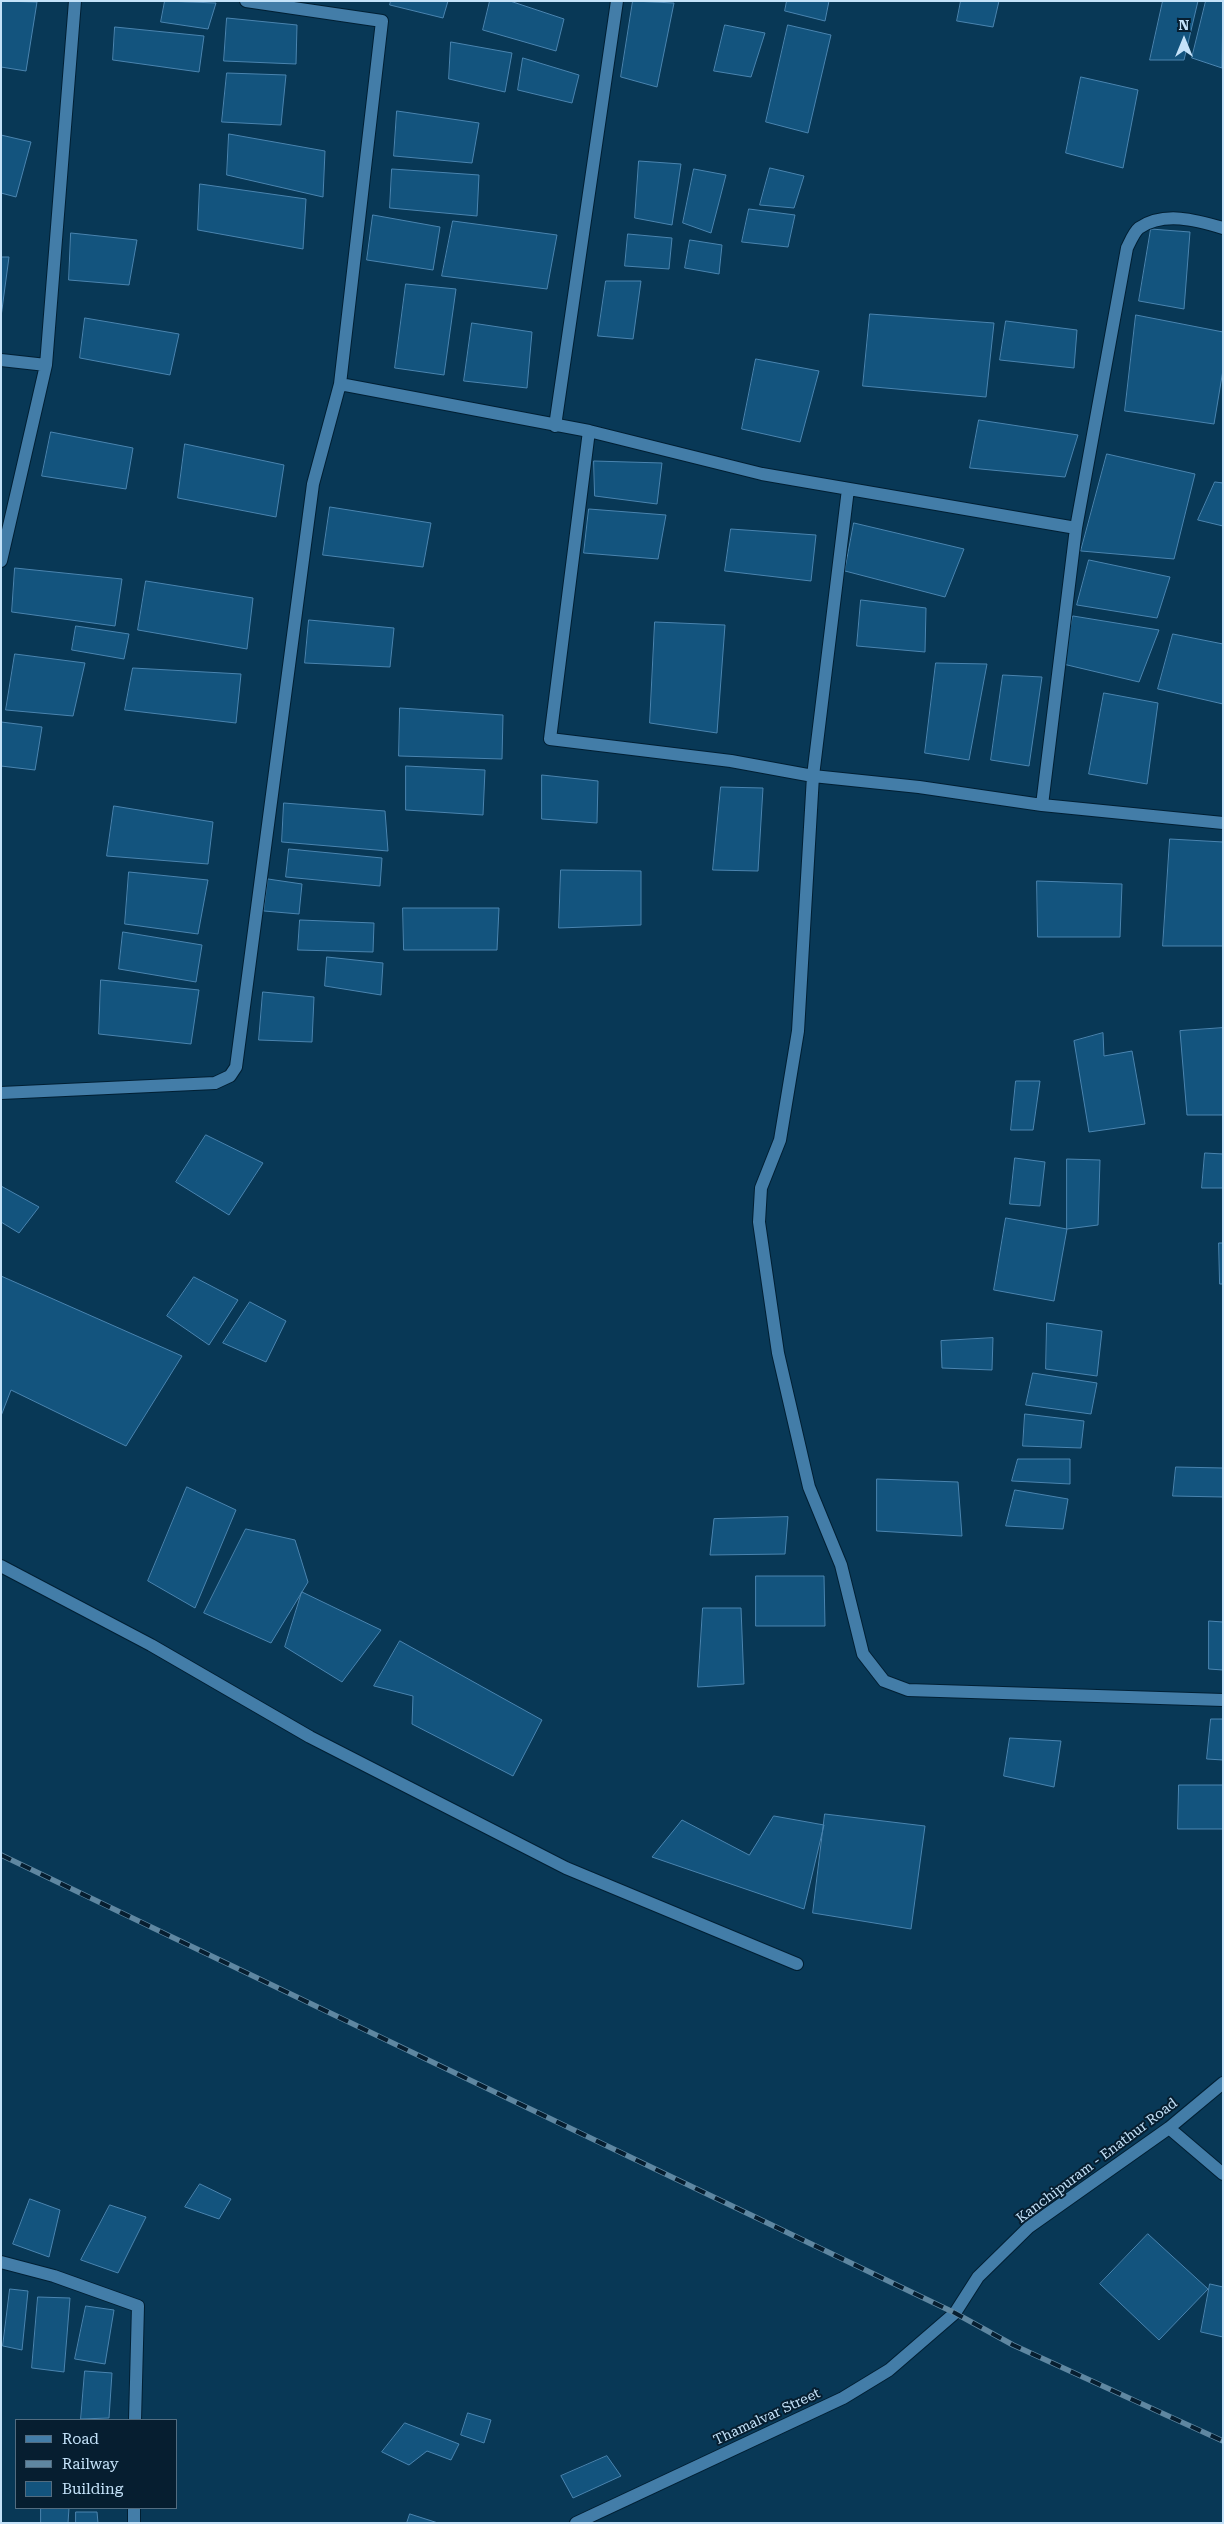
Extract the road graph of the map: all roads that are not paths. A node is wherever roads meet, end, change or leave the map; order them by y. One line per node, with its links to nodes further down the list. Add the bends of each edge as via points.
1 (75, 1): 6 (street)
2 (246, 1): 7 (street, via 382,21)
3 (617, 1): 8 (street)
4 (1223, 228): 11 (street, via 1192,219 1161,219 1138,229 1127,248)
5 (1, 360): 6 (street)
6 (46, 365): 12 (street)
7 (340, 384): 8 (street); 16 (street, via 313,484 236,1067 230,1076 215,1083)
8 (556, 426): 9 (street)
9 (589, 431): 10 (street, via 762,474); 13 (street, via 550,739 731,761)
10 (848, 489): 11 (street); 13 (street)
11 (1076, 528): 14 (street)
12 (1, 561)
13 (813, 776): 14 (street); 18 (street, via 798,1030 780,1140 762,1188 759,1222 778,1353 809,1488 841,1565 862,1654 884,1681 908,1690)
14 (1042, 805): 15 (street)
15 (1223, 823)
16 (1, 1092)
17 (1, 1566): 19 (street, via 151,1645 310,1737 566,1868)
18 (1223, 1700)
19 (797, 1964)
20 (1223, 2083): 21 (street, Kanchipuram - Enathur Road)
21 (1169, 2128): 22 (street); 24 (street, Kanchipuram - Enathur Road, via 1030,2227 978,2277)
22 (1223, 2174)
23 (1, 2262): 25 (street, via 54,2276 138,2306)
24 (955, 2313): 28 (street, Thamalvar Street, via 889,2370 843,2398)
25 (135, 2419)
26 (134, 2509): 27 (street)
27 (134, 2523)
28 (576, 2523)

